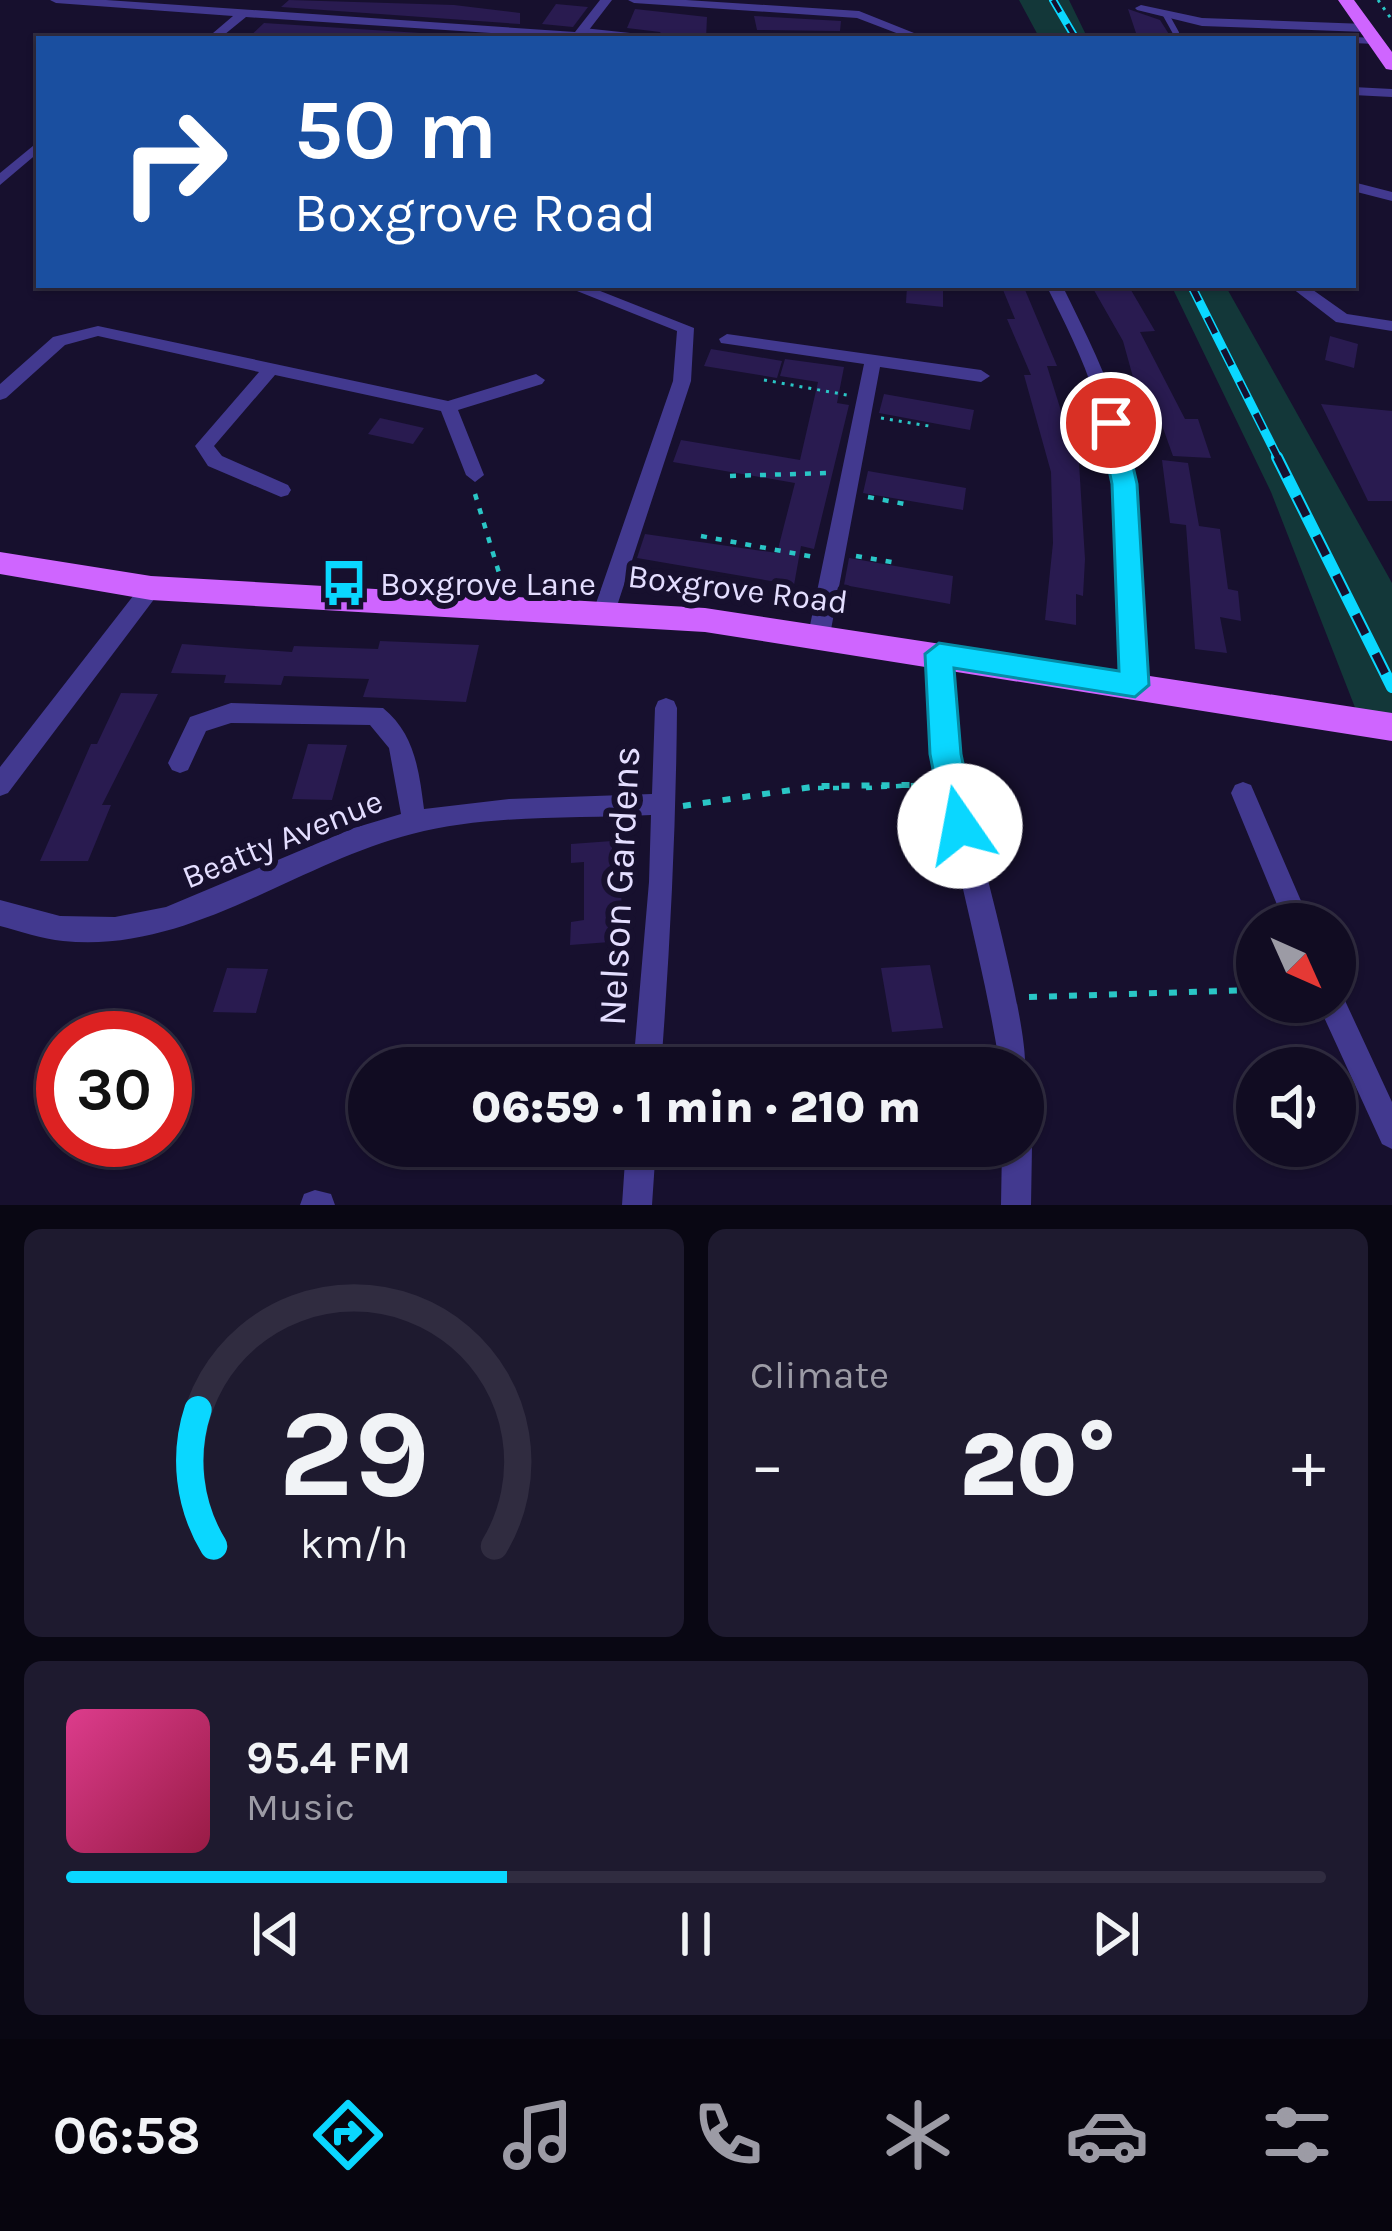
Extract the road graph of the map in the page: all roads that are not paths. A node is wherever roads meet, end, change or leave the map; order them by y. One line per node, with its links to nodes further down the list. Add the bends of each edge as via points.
1 (56, 0): 6 (street)
2 (606, 0): 9 (street)
3 (634, 0): 11 (street, via 859,15)
4 (1346, 0): 12 (main road)
5 (1141, 8): 7 (street)
6 (243, 14): 9 (street); 10 (street)
7 (1166, 15): 8 (lane); 12 (street)
8 (1176, 33)
9 (580, 35)
10 (216, 36)
11 (915, 36)
12 (1364, 36): 13 (main road)
13 (1392, 64)
14 (1356, 91): 15 (street)
15 (1392, 93)
16 (36, 148): 17 (street)
17 (0, 181)
18 (1356, 187): 19 (street)
19 (1392, 197)
20 (578, 288): 35 (street, via 686,328 682,381)
21 (1055, 288): 38 (street, via 1104,396 1118,450)
22 (1300, 288): 23 (street, via 1342,317)
23 (1392, 326)
24 (727, 339): 25 (street)
25 (873, 360): 27 (street); 36 (street)
26 (269, 371): 29 (street, via 98,331 59,341); 30 (street); 32 (street, via 204,446 214,461)
27 (981, 376)
28 (536, 380): 30 (street)
29 (0, 394)
30 (448, 407): 31 (street)
31 (475, 475)
32 (281, 490)
33 (0, 563): 34 (main road, Boxgrove Road)
34 (151, 588): 35 (main road, Boxgrove Road); 42 (street)
35 (604, 612): 36 (main road, Boxgrove Road)
36 (819, 635): 37 (main road, Boxgrove Road)
37 (939, 654): 38 (main road, Boxgrove Road); 50 (street, via 951,783)
38 (1135, 685): 40 (main road, Boxgrove Road)
39 (666, 708): 44 (street, Nelson Gardens)
40 (1392, 727)
41 (180, 763): 45 (street, via 199,724 231,712 375,715 400,742)
42 (0, 785)
43 (1243, 793): 46 (street)
44 (664, 805): 45 (street, Beatty Avenue); 49 (street, Nelson Gardens)
45 (414, 821): 47 (street, Beatty Avenue, via 132,928 57,930)
46 (1289, 903)
47 (0, 913)
48 (1341, 1023): 51 (street)
49 (648, 1047)
50 (1012, 1047)
51 (1392, 1135)
52 (640, 1167): 54 (street)
53 (1017, 1167): 55 (street)
54 (637, 1205)
55 (1016, 1205)

